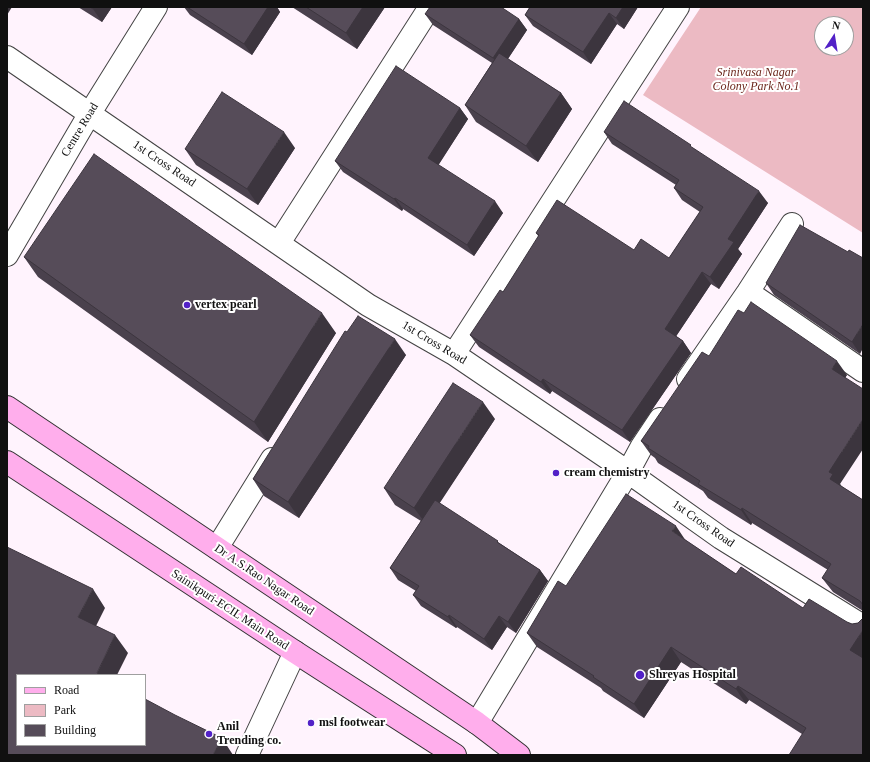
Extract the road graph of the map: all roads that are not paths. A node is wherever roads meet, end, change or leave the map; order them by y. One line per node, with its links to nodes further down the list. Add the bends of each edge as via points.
1 (156, 7): 5 (street, Centre Road)
2 (430, 7): 7 (street)
3 (678, 7): 10 (street)
4 (7, 57): 5 (street, 1st Cross Road)
5 (90, 113): 7 (street, 1st Cross Road); 8 (street, Centre Road)
6 (792, 224): 9 (street)
7 (279, 243): 10 (street, 1st Cross Road, via 364,311)
8 (7, 255)
9 (748, 292): 11 (street); 15 (street, via 642,446)
10 (454, 354): 15 (street, 1st Cross Road)
11 (863, 371)
12 (7, 408): 16 (main road, Dr A.S.Rao Nagar Road)
13 (284, 440): 16 (street)
14 (7, 462): 18 (main road, Sainikpuri-ECIL Main Road)
15 (628, 472): 17 (street, 1st Cross Road, via 721,538); 19 (street)
16 (217, 548): 19 (main road, Dr A.S.Rao Nagar Road)
17 (863, 626)
18 (295, 652): 20 (street); 21 (main road, Sainikpuri-ECIL Main Road)
19 (477, 723): 22 (main road, Dr A.S.Rao Nagar Road)
20 (247, 755)
21 (455, 755)
22 (520, 755)

